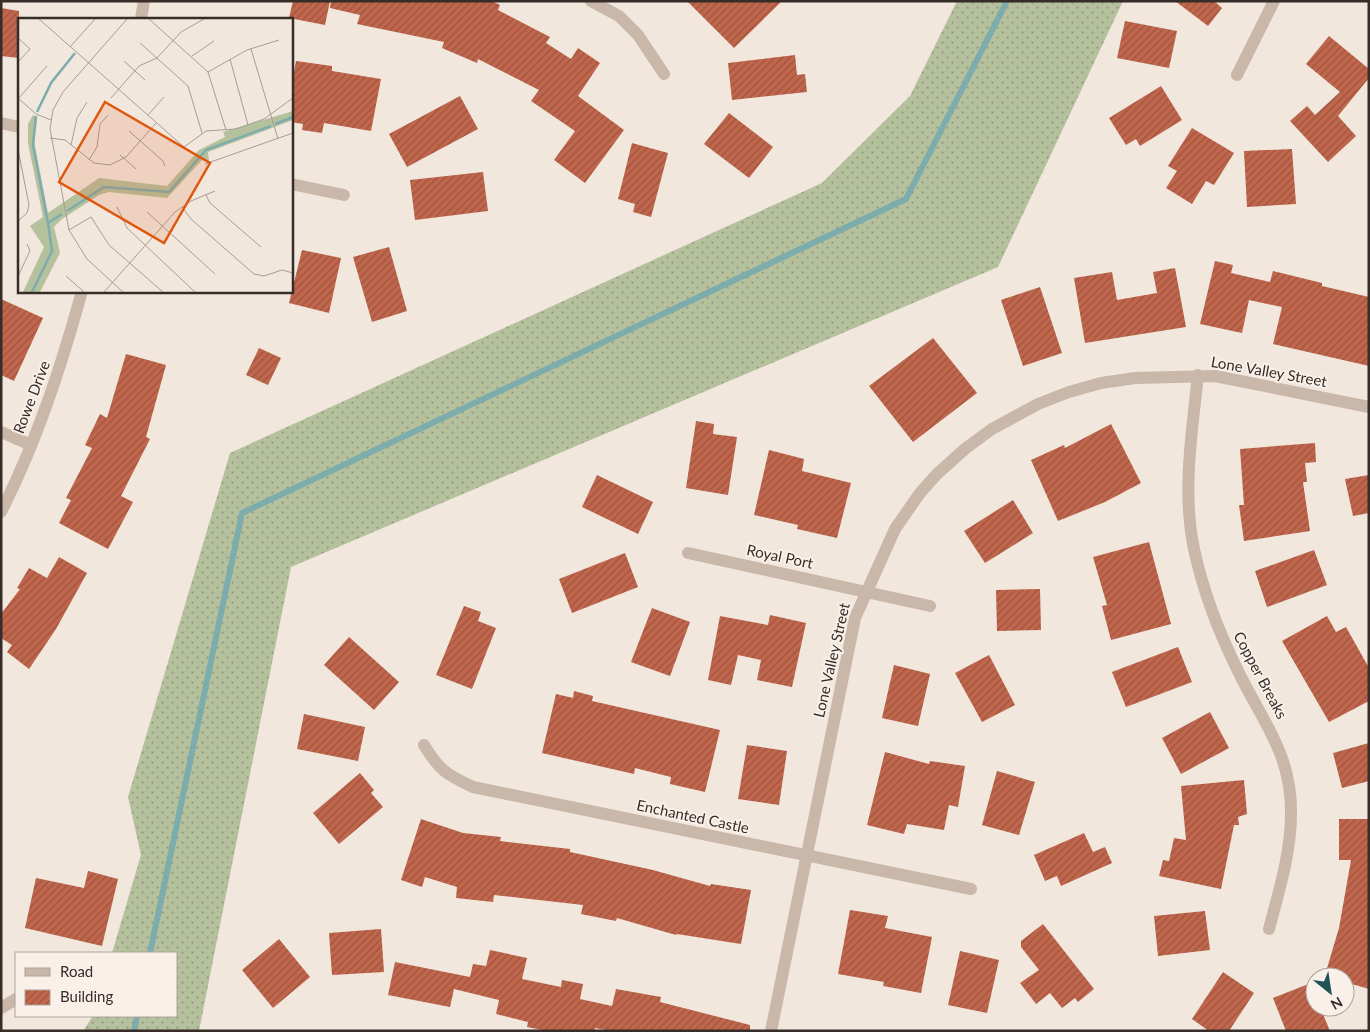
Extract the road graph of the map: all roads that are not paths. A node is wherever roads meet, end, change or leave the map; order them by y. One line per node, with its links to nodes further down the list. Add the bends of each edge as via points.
1 (144, 1): 4 (street)
2 (591, 1): 5 (street, via 619,16 632,29)
3 (1274, 1): 6 (street)
4 (141, 18)
5 (664, 74)
6 (1237, 75)
7 (1, 123): 8 (street)
8 (18, 127)
9 (292, 184): 10 (street)
10 (344, 195)
11 (82, 292): 15 (street, Rowe Drive, via 52,392)
12 (1198, 375): 13 (street, Lone Valley Street); 18 (street, Lone Valley Street, via 1101,383 1038,404 992,429 966,448 920,493 895,530); 23 (street, Copper Breaks, via 1189,456 1194,549 1222,638 1271,729 1286,770 1290,792 1291,814 1284,868)
13 (1369, 407)
14 (1, 432): 15 (street)
15 (31, 445): 16 (street, Rowe Drive)
16 (1, 512)
17 (688, 553): 18 (street, Royal Port)
18 (865, 591): 19 (street, Royal Port); 21 (street, Lone Valley Street, via 855,618)
19 (930, 606)
20 (424, 745): 21 (street, Enchanted Castle, via 446,774 473,787)
21 (807, 856): 22 (street, Enchanted Castle); 26 (street, Lone Valley Street)
22 (971, 889)
23 (1269, 929)
24 (15, 1000): 25 (street)
25 (1, 1008)
26 (771, 1031)

